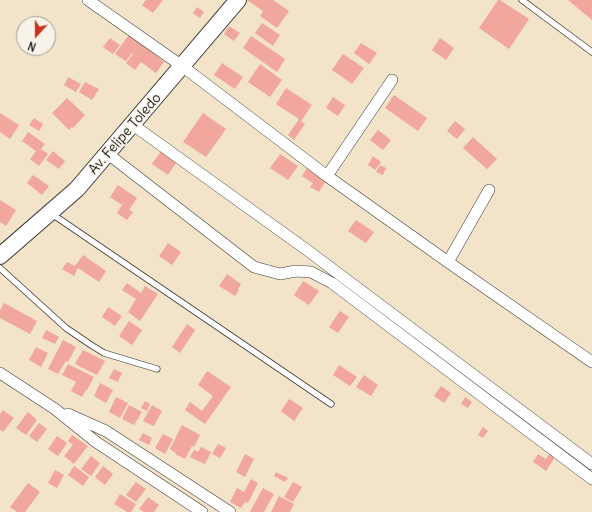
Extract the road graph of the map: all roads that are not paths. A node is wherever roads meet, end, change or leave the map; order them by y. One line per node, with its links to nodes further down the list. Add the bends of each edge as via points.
1 (88, 0): 5 (street)
2 (238, 0): 5 (main road, Av. Felipe Toledo)
3 (522, 0): 4 (lane)
4 (592, 52)
5 (182, 66): 7 (main road, Av. Felipe Toledo); 9 (street)
6 (392, 80): 9 (street)
7 (133, 125): 8 (main road, Av. Felipe Toledo); 20 (street, via 307,250)
8 (108, 154): 11 (main road, Av. Felipe Toledo, via 77,189); 21 (street, via 254,267 280,274 311,272 332,283)
9 (327, 176): 13 (street)
10 (489, 190): 13 (street)
11 (50, 213): 12 (main road, Av. Felipe Toledo); 18 (lane)
12 (0, 256)
13 (448, 262): 15 (street)
14 (0, 268): 16 (lane, via 66,328 91,345 104,353)
15 (592, 362)
16 (157, 369)
17 (0, 373): 19 (street)
18 (331, 404)
19 (55, 409): 22 (street, via 96,442); 23 (street, via 106,431)
20 (592, 464)
21 (592, 479)
22 (202, 512)
23 (230, 512)

